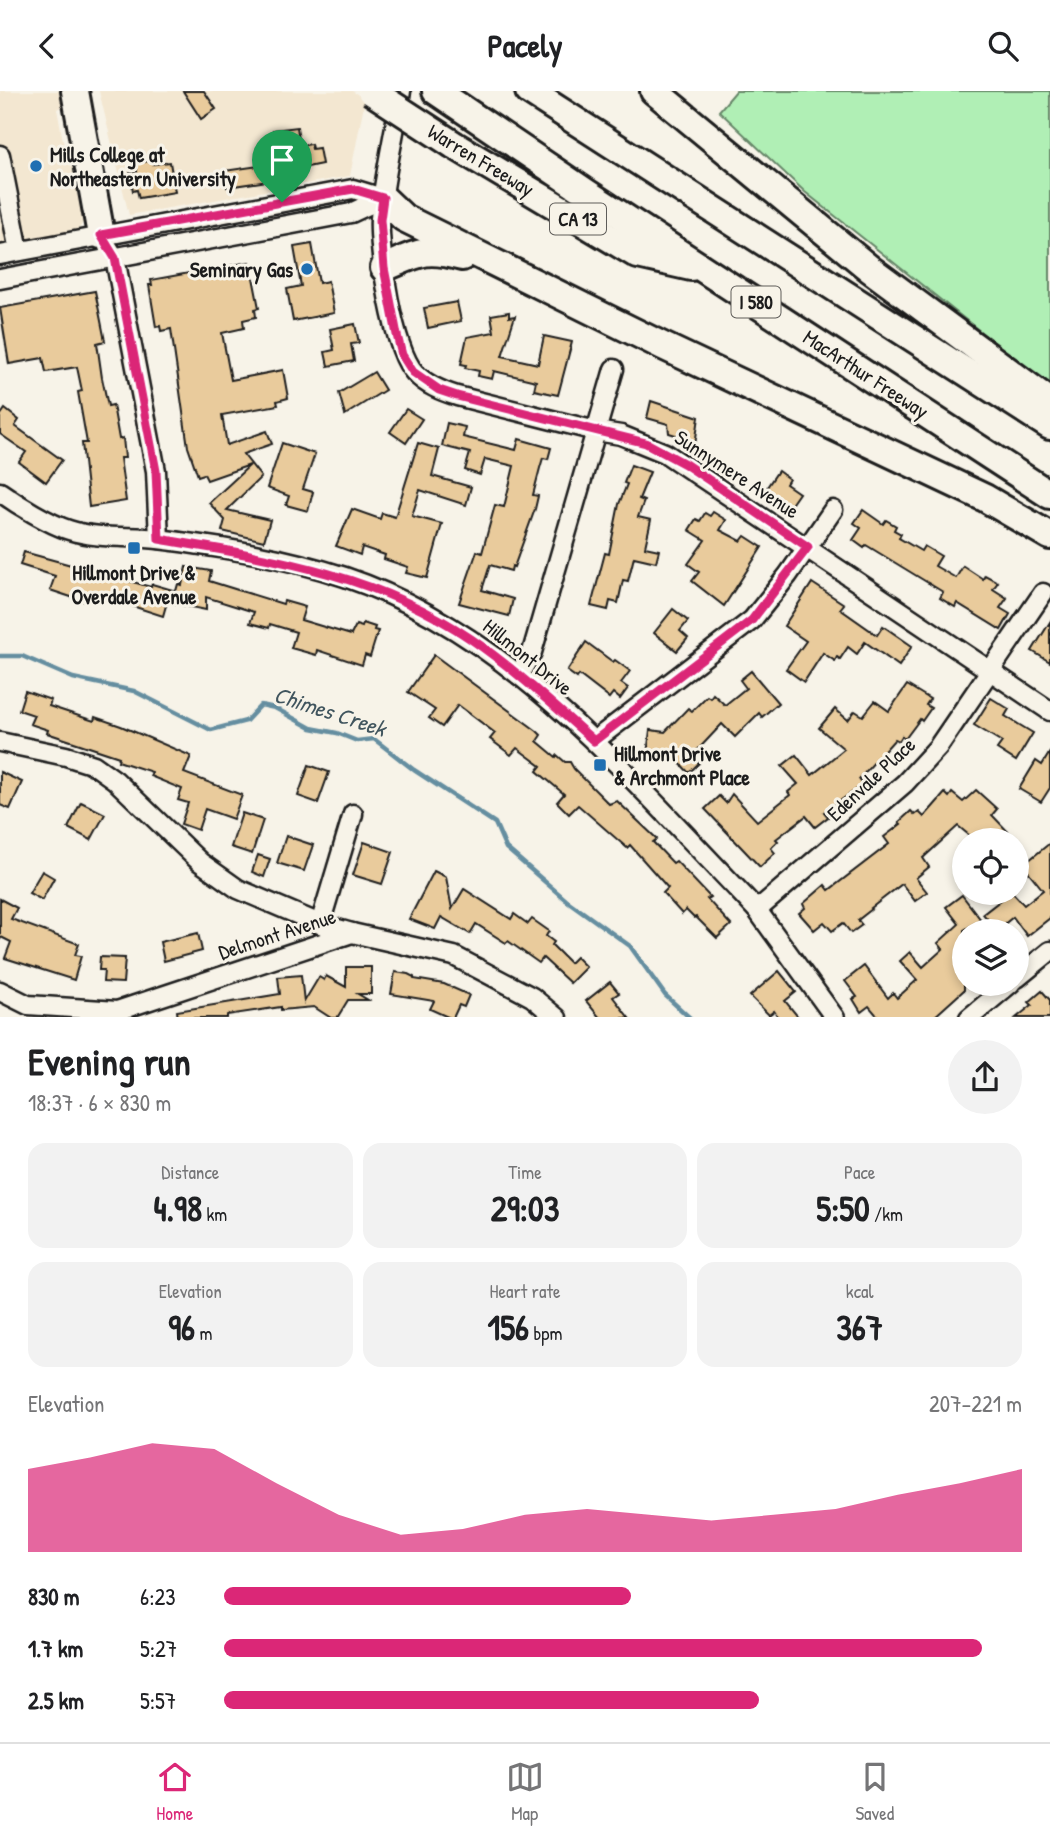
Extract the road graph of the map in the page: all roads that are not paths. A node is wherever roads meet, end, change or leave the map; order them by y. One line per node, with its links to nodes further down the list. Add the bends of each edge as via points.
1 (75, 91): 9 (highway)
2 (371, 91): 14 (highway, Warren Freeway / CA 13, bridge, via 638,255)
3 (401, 91): 8 (street, Sunnymere Avenue)
4 (436, 91): 14 (highway, MacArthur Freeway / I 580)
5 (529, 91): 19 (highway, I 580)
6 (654, 91): 18 (highway, via 870,269)
7 (0, 155): 10 (street)
8 (383, 198): 9 (street, via 353,189); 12 (street, via 351,213); 13 (street, Sunnymere Avenue); 15 (highway, via 404,218)
9 (101, 235): 10 (street); 12 (street)
10 (19, 251): 11 (street)
11 (0, 255)
12 (115, 258): 16 (street); 25 (street, via 156,471)
13 (384, 268): 15 (highway, via 418,252 435,250); 20 (street, Sunnymere Avenue, via 402,355 425,382 457,396)
14 (709, 271): 22 (highway, MacArthur Freeway / I 580)
15 (518, 274): 24 (highway, via 985,498)
16 (0, 279)
17 (614, 369): 20 (street)
18 (1050, 402)
19 (1050, 426)
20 (596, 431): 26 (street, Sunnymere Avenue, via 621,435 665,453); 29 (street, via 532,652)
21 (0, 492): 25 (street, Hillmont Drive, via 67,530)
22 (1050, 495)
23 (833, 510): 26 (street)
24 (1050, 535)
25 (159, 539): 29 (street, Hillmont Drive, via 288,561 346,577 419,608)
26 (808, 547): 28 (street, Sunnymere Avenue); 32 (street, via 752,620)
27 (1043, 593): 28 (street, Edenvale Place)
28 (989, 669): 30 (street, Sunnymere Avenue); 34 (street, Edenvale Place, via 938,747 905,783)
29 (519, 675): 32 (street, Hillmont Drive)
30 (1050, 711)
31 (0, 741): 35 (street, via 94,765 200,862 238,889)
32 (594, 741): 34 (street, Hillmont Drive)
33 (353, 814): 35 (street)
34 (757, 910): 43 (street, Hillmont Drive)
35 (320, 924): 36 (street)
36 (352, 933): 41 (street, Delmont Avenue); 42 (street, Delmont Avenue, via 454,956 532,997)
37 (1050, 951): 38 (street)
38 (1029, 968)
39 (0, 991): 41 (street, Delmont Avenue, via 28,1005)
40 (994, 996): 44 (street)
41 (118, 1014)
42 (557, 1017)
43 (835, 1017)
44 (969, 1017)

